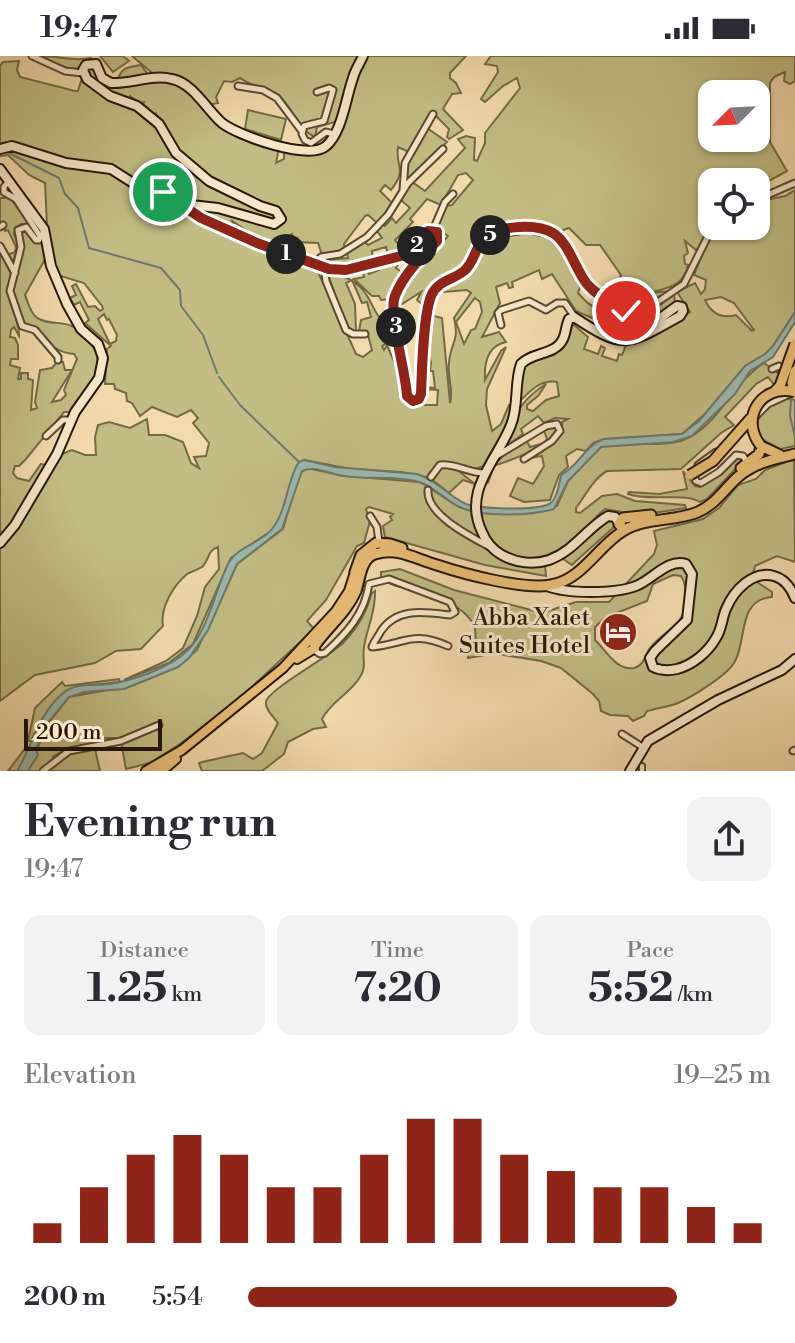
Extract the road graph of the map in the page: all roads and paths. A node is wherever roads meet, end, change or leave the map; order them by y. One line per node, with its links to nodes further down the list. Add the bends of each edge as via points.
1 (32, 56): 3 (street)
2 (363, 56): 8 (main road)
3 (83, 73): 8 (main road, via 93,63 111,83 175,79 231,129 303,152 323,149); 17 (main road, via 110,96 145,112 200,175 276,211 281,219 274,224 191,205 173,193)
4 (238, 86): 7 (street, via 277,98)
5 (317, 92): 7 (street, via 333,90 326,117)
6 (433, 114): 14 (street, via 405,163)
7 (301, 130): 8 (street, via 311,143 326,132)
8 (334, 134)
9 (2, 148): 17 (main road, via 108,168)
10 (443, 149): 14 (street)
11 (0, 169): 12 (main road)
12 (9, 182): 23 (street, via 4,192 16,199 40,236 36,240 26,227 18,230 21,247); 36 (main road, via 44,229 51,266 67,304 103,358 99,378)
13 (795, 183): 16 (street)
14 (403, 191): 21 (street, via 367,237)
15 (453, 194): 18 (street)
16 (770, 194)
17 (167, 196): 21 (main road, via 201,218)
18 (433, 230): 22 (main road, via 405,255 346,270); 24 (main road, via 437,241 394,300 410,400 417,401 421,394 433,293 468,268 481,243 494,233 528,228 553,233)
19 (706, 240): 24 (street, via 687,281 659,301 634,312)
20 (0, 246): 23 (street)
21 (314, 264): 22 (main road)
22 (325, 267): 27 (street, via 346,330)
23 (15, 273): 29 (street, via 10,291 20,323 37,332)
24 (602, 299): 25 (main road, via 632,323 659,319 677,306 683,311 648,335 626,341 595,332)
25 (574, 317): 26 (street, via 565,303 546,310 529,301 501,310); 44 (main road, via 567,321 558,346 521,364 512,423)
26 (501, 325)
27 (365, 334)
28 (795, 344): 33 (highway, bridge)
29 (58, 360)
30 (772, 369): 32 (street, via 779,366)
31 (795, 371): 34 (highway, bridge)
32 (795, 383)
33 (775, 391): 34 (highway, bridge); 35 (highway, bridge, via 760,400)
34 (795, 391): 43 (street, via 764,407 693,475 704,482 738,455)
35 (752, 416): 38 (highway, bridge); 39 (highway, bridge)
36 (71, 420): 37 (street, via 63,420); 51 (main road, via 57,454)
37 (46, 436)
38 (734, 439): 39 (highway, bridge, via 747,433); 46 (highway, bridge)
39 (758, 442): 41 (highway); 43 (highway, via 761,452)
40 (795, 454): 41 (highway)
41 (783, 456): 43 (highway)
42 (524, 459): 44 (street, via 552,441 560,431 555,423 514,443)
43 (754, 461): 50 (highway, via 694,508)
44 (489, 464): 45 (main road)
45 (483, 475): 47 (street, via 448,464 440,465); 53 (main road, via 475,511)
46 (690, 475)
47 (431, 477)
48 (428, 490): 53 (street, via 442,518)
49 (370, 516): 52 (street)
50 (626, 525): 53 (main road, via 615,512 604,512 579,541 554,558 535,563); 55 (highway)
51 (0, 543)
52 (379, 547): 54 (highway, via 361,555); 55 (highway, via 518,579); 56 (highway, via 464,572); 59 (highway, via 364,564 347,606)
53 (493, 548)
54 (355, 572): 59 (main road, via 344,600)
55 (568, 577): 56 (highway); 57 (main road, via 564,589)
56 (547, 586): 57 (main road)
57 (572, 592): 58 (main road, via 633,587 672,564 686,564 692,574 687,620 650,658 662,671 700,657 716,638 732,598 751,579 780,578)
58 (795, 598)
59 (311, 645): 60 (street, via 320,654 327,651 361,613 369,584 389,579 450,602 455,612 394,616 372,647 418,638); 65 (main road)
60 (448, 646)
61 (795, 659): 64 (main road)
62 (159, 725): 66 (street, via 121,741 69,751)
63 (622, 734): 64 (street)
64 (644, 748): 68 (main road)
65 (160, 767): 67 (main road)
66 (43, 771)
67 (146, 771)
68 (630, 771)

